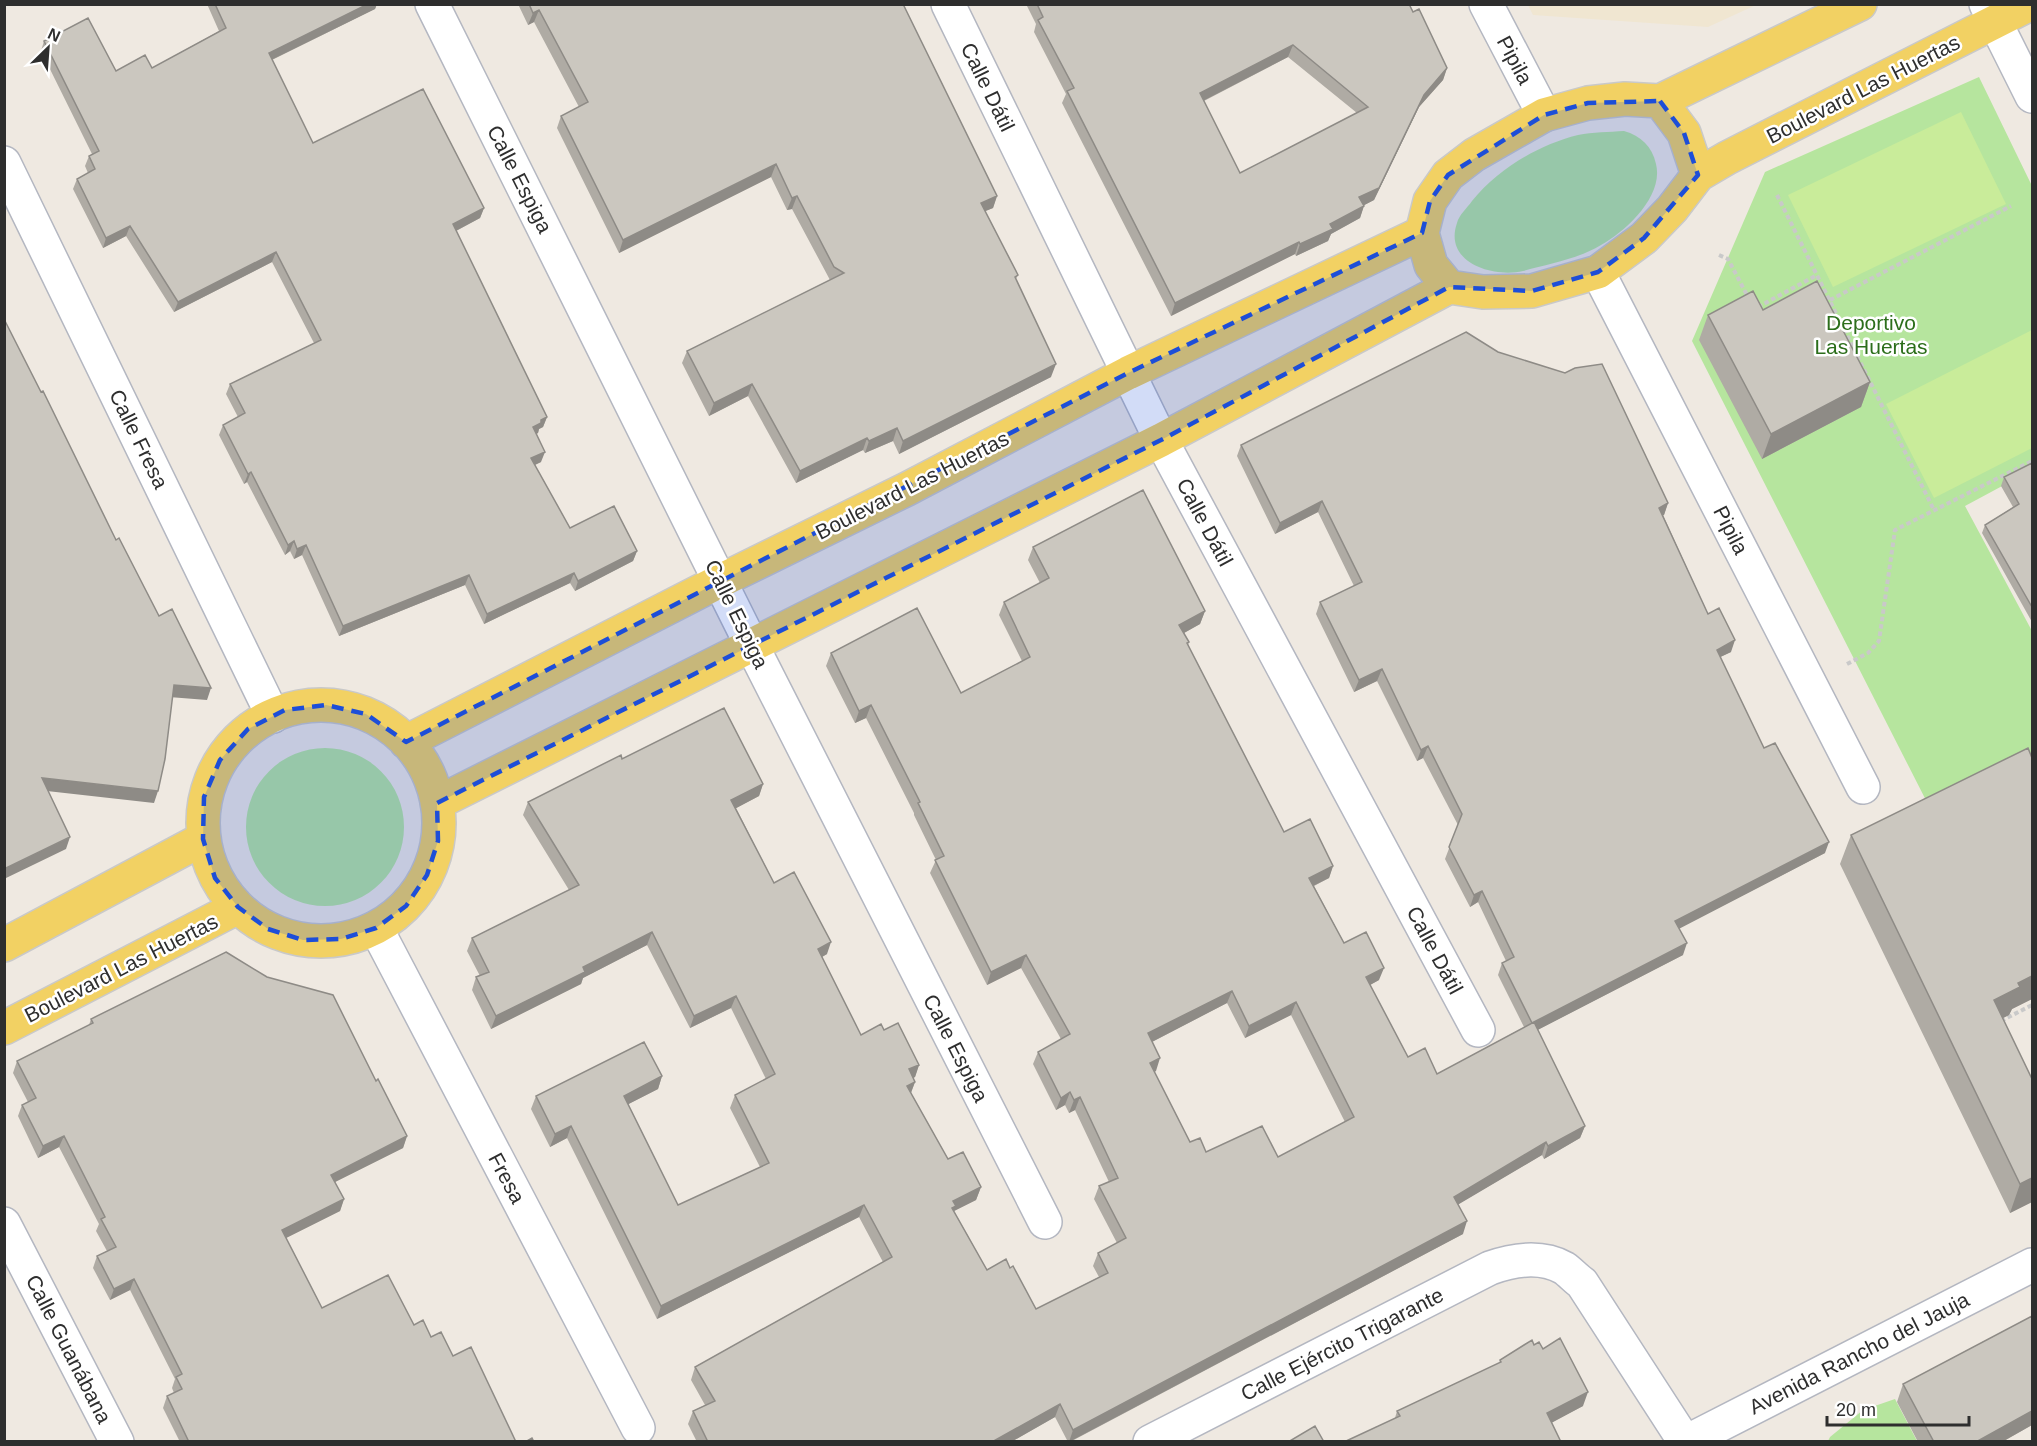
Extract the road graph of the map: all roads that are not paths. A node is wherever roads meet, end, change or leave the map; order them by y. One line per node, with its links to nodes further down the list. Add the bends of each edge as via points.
1 (432, 4): 17 (street, Calle Espiga)
2 (948, 4): 15 (street, Calle Dátil)
3 (1486, 4): 9 (street, Pipila)
4 (1860, 4): 8 (main road)
5 (2030, 4): 6 (main road, Boulevard Las Huertas)
6 (1990, 14): 7 (street); 11 (main road, Boulevard Las Huertas)
7 (2032, 96)
8 (1660, 101): 9 (main road, via 1588,103); 11 (main road, via 1684,133)
9 (1544, 116): 12 (main road, via 1474,155 1448,175 1430,201)
10 (4, 163): 19 (street, Calle Fresa)
11 (1698, 175): 13 (main road, Boulevard Las Huertas, via 1644,238)
12 (1422, 233): 14 (main road, via 1431,265); 15 (main road, Boulevard Las Huertas)
13 (1598, 272): 14 (main road, Boulevard Las Huertas, via 1532,291 1483,292); 21 (street, Pipila)
14 (1449, 287): 16 (main road)
15 (1128, 373): 16 (street, Calle Dátil); 17 (main road, Boulevard Las Huertas)
16 (1161, 440): 18 (main road); 28 (street, Calle Dátil)
17 (720, 581): 18 (street, Calle Espiga); 20 (main road, Boulevard Las Huertas)
18 (752, 646): 22 (main road); 29 (street, Calle Espiga)
19 (273, 716): 20 (main road, Boulevard Las Huertas, via 285,710 326,705 366,714); 23 (main road, Boulevard Las Huertas, via 248,729 220,760 204,798)
20 (405, 742): 22 (main road, Boulevard Las Huertas, via 426,768)
21 (1863, 787)
22 (438, 803): 25 (main road, Boulevard Las Huertas, via 438,841 427,875 405,906)
23 (203, 838): 24 (main road, Boulevard Las Huertas, via 215,878); 26 (main road)
24 (238, 907): 25 (main road, Boulevard Las Huertas, via 268,929 303,940 341,939); 27 (main road, Boulevard Las Huertas)
25 (376, 928): 32 (street, Fresa)
26 (4, 945)
27 (4, 1028)
28 (1478, 1030)
29 (1045, 1222)
30 (4, 1224): 33 (street, Calle Guanábana)
31 (2032, 1265): 35 (street, Avenida Rancho del Jauja)
32 (638, 1428)
33 (117, 1442)
34 (1150, 1442): 35 (street, Calle Ejército Trigarante, via 1490,1268 1511,1261 1538,1260 1562,1267 1582,1284)
35 (1685, 1442)

